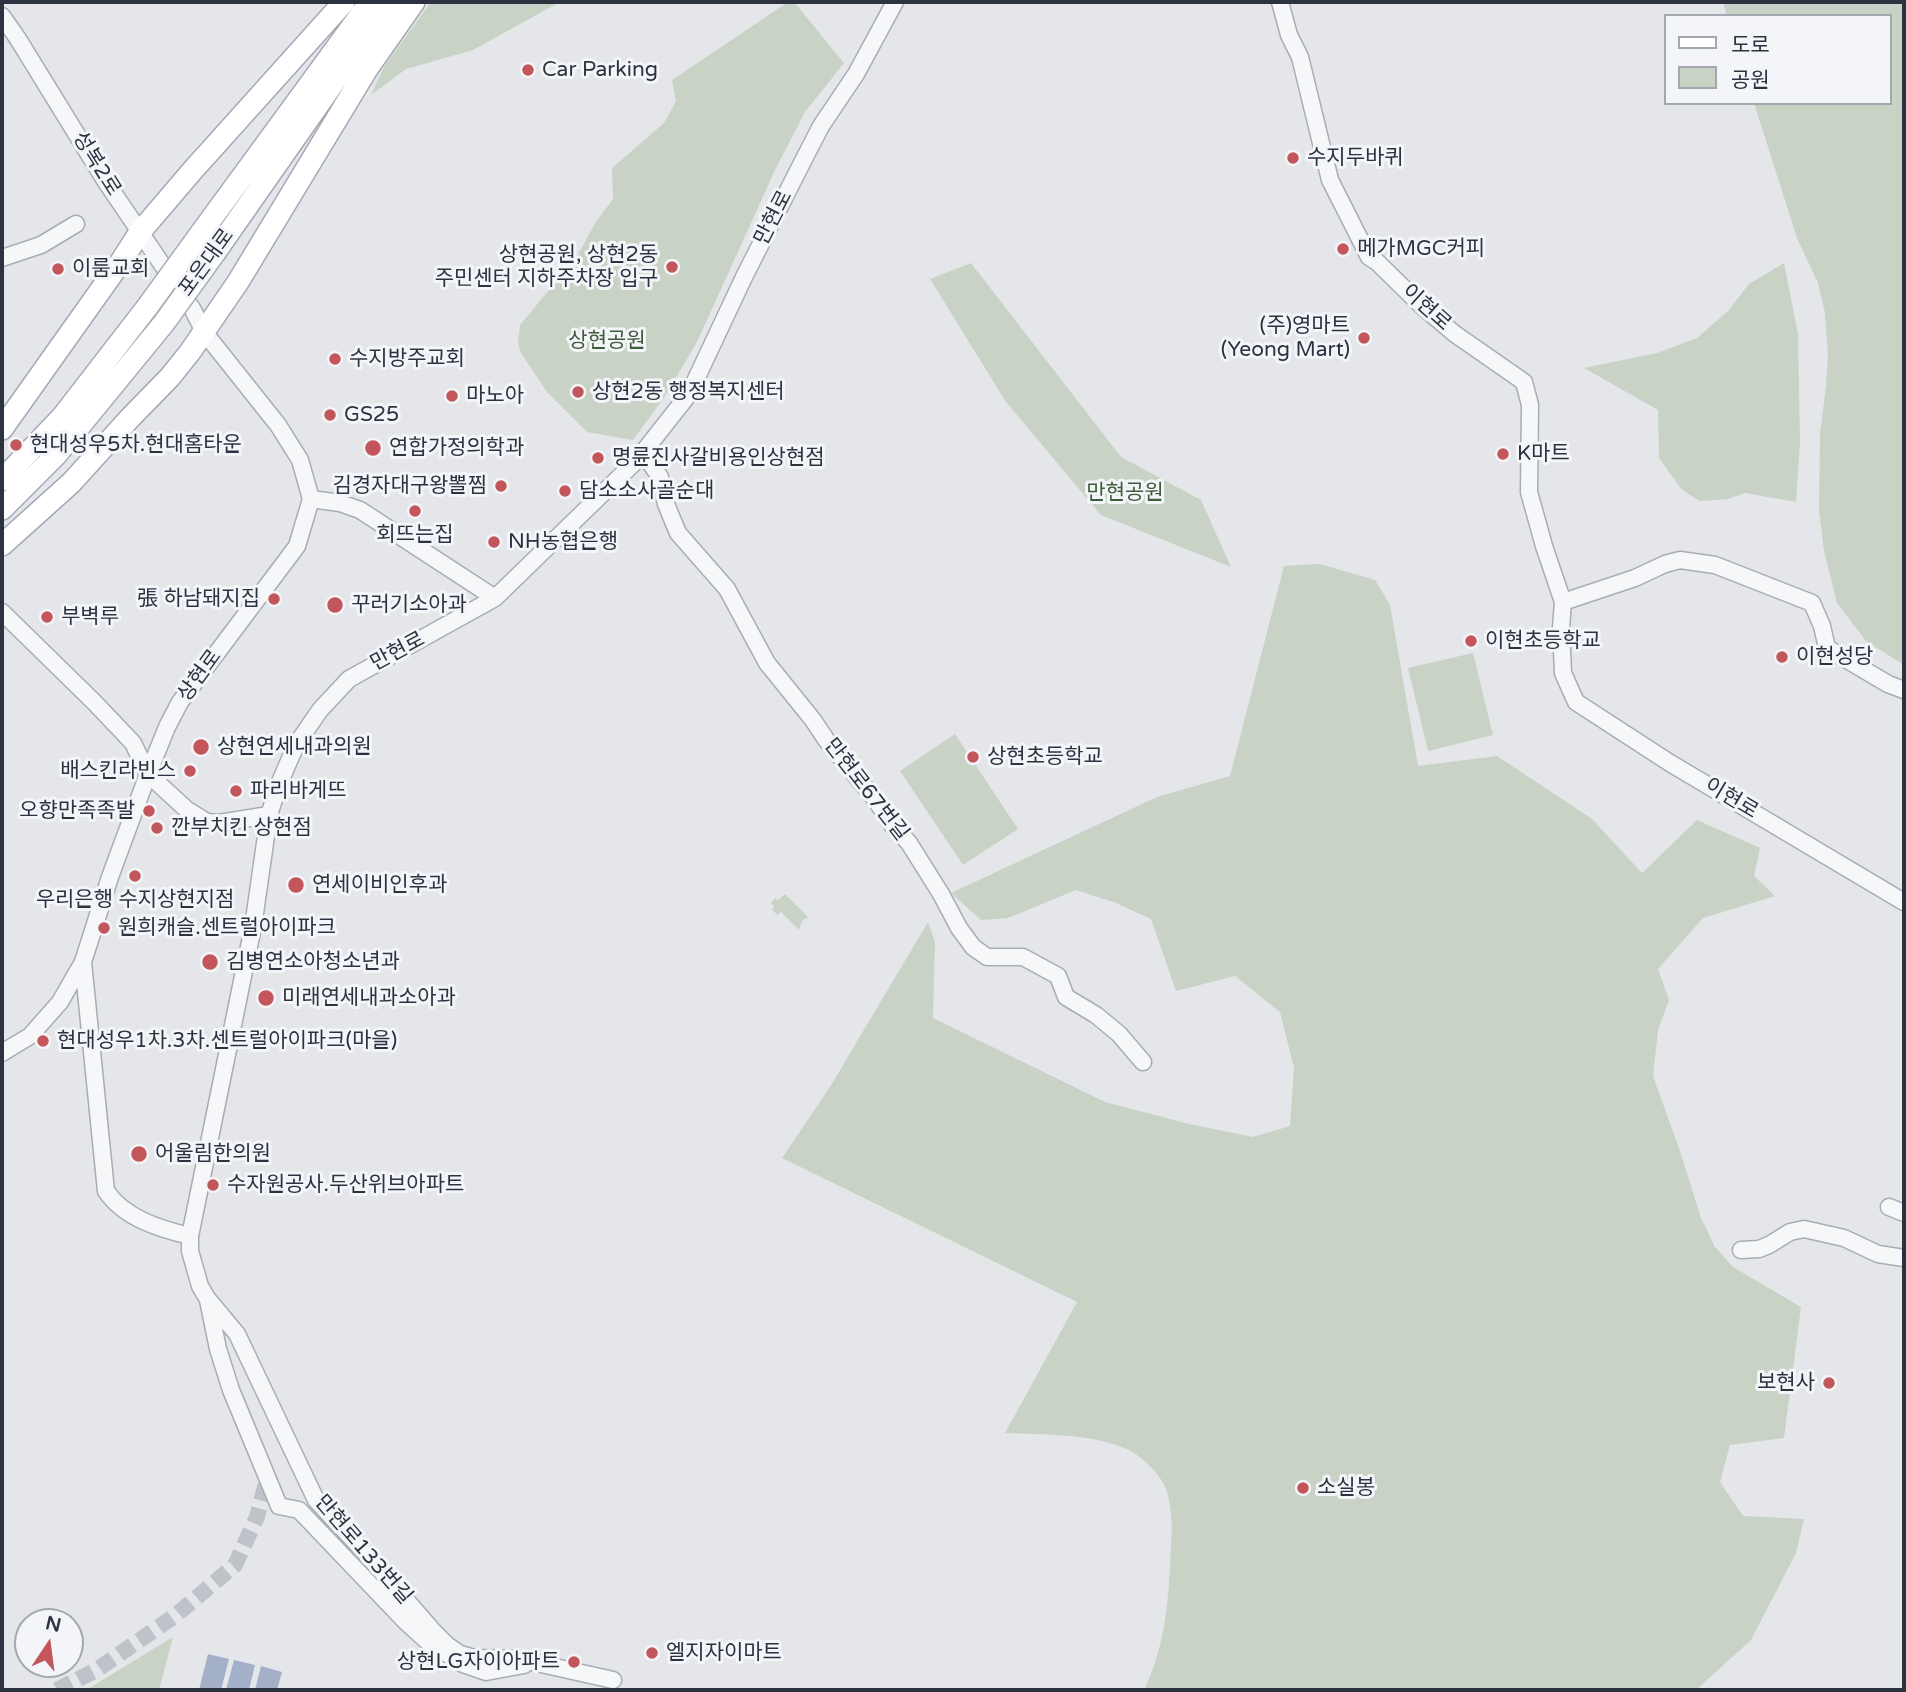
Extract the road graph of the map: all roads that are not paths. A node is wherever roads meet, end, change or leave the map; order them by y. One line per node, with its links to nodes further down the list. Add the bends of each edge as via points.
1 (344, 2): 9 (main road)
2 (370, 2): 14 (main road, 포은대로, bridge, via 148,306 63,416)
3 (395, 2): 16 (main road, 포은대로, bridge, via 163,323 56,455)
4 (414, 2): 11 (main road)
5 (895, 2): 13 (street, 만현로, via 821,126 689,394)
6 (1280, 2): 19 (street, 이현로, via 1303,67 1330,180 1369,257 1455,334 1524,382 1530,405 1529,492)
7 (2, 18): 9 (street, 성복2로)
8 (76, 224): 10 (street, via 41,245)
9 (141, 232): 11 (street, 성복2로); 12 (main road)
10 (2, 258)
11 (204, 332): 15 (street, via 278,425 299,460); 17 (main road, via 170,377 71,483)
12 (2, 429)
13 (643, 453): 18 (street, 만현로); 27 (street, 만현로67번길, via 660,477 678,533 727,589 767,663 909,843 973,947 987,957 1023,957 1058,976 1066,997 1119,1034)
14 (2, 480)
15 (311, 499): 18 (street, via 360,510); 22 (street, 상현로, via 297,546 180,702)
16 (2, 509)
17 (2, 545)
18 (495, 598): 23 (street, 만현로, via 349,679 296,745)
19 (1563, 602): 21 (street, via 1665,564 1697,561 1715,565 1812,603 1827,648); 24 (street, 이현로, via 1563,673 1576,702)
20 (2, 612): 22 (street, via 133,743)
21 (1904, 690)
22 (148, 774): 23 (street, via 207,822); 25 (street, 상현로)
23 (269, 815): 28 (street, 만현로, via 253,927)
24 (1904, 902)
25 (83, 962): 26 (street, 상현로, via 60,1002 30,1036); 28 (street, via 106,1191 128,1213)
26 (2, 1053)
27 (1143, 1062)
28 (190, 1236): 31 (street, 만현로, via 193,1266)
29 (1741, 1251): 30 (street, via 1759,1249 1804,1229)
30 (1904, 1258)
31 (207, 1298): 32 (street, 만현로133번길, via 237,1334 316,1500 433,1631 460,1654); 32 (street, via 231,1390 279,1506 299,1510 427,1641 463,1664 486,1672)
32 (538, 1663): 33 (street, 만현로133번길)
33 (613, 1680)

